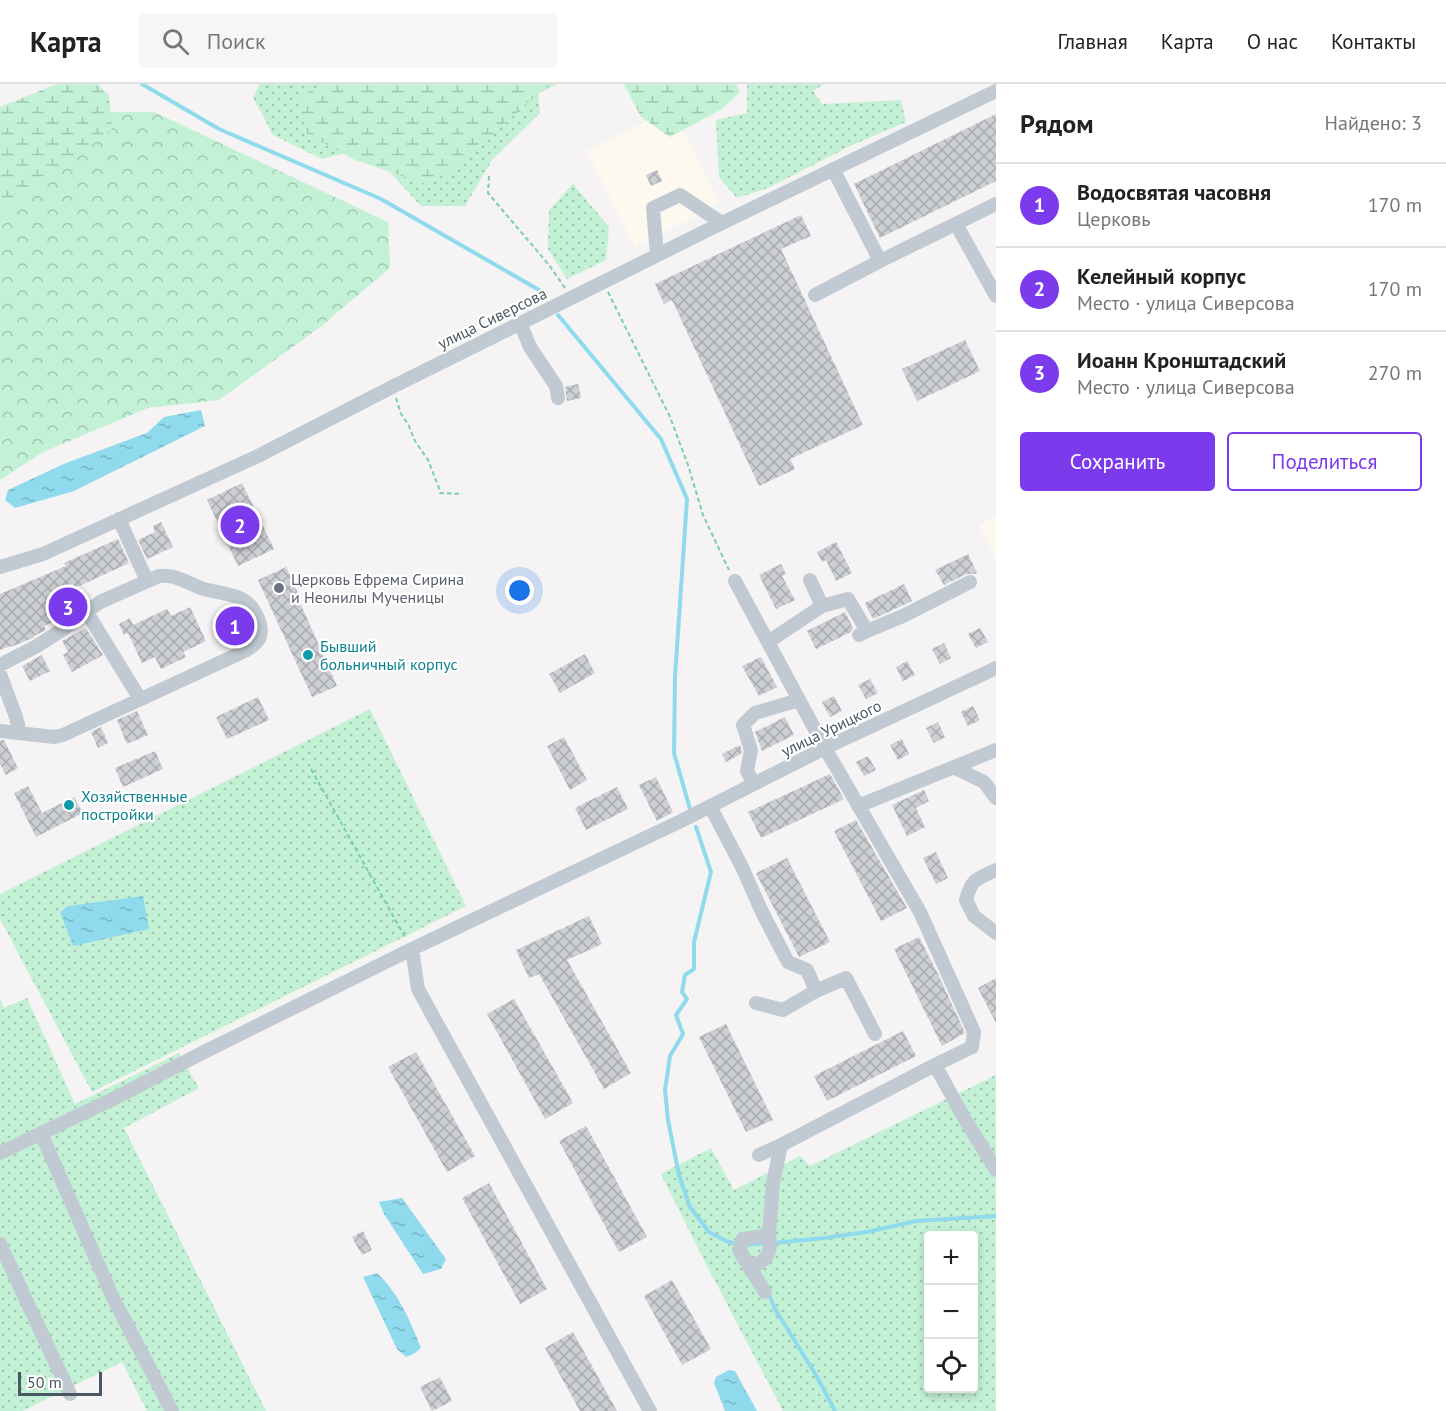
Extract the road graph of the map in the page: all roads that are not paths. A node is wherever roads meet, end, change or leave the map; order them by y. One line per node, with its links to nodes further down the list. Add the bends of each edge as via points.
1 (996, 91): 2 (street, улица Сиверсова)
2 (833, 169): 4 (street, улица Сиверсова); 7 (street)
3 (996, 204): 5 (street)
4 (722, 223): 6 (street, улица Сиверсова); 6 (street, via 680,195 653,208)
5 (956, 224): 7 (street); 9 (street)
6 (657, 255): 10 (street, улица Сиверсова)
7 (880, 261): 8 (street)
8 (815, 295)
9 (996, 296)
10 (520, 323): 11 (street, via 530,347 556,386); 12 (street, улица Сиверсова, via 258,456)
11 (558, 398)
12 (119, 519): 13 (street, улица Сиверсова, via 43,554); 15 (street)
13 (0, 567)
14 (810, 580): 18 (street)
15 (147, 581): 19 (street); 24 (street, via 168,575 246,601 261,631 259,639 245,651)
16 (735, 581): 20 (street)
17 (970, 582): 18 (street, via 863,633 848,599)
18 (822, 606): 20 (street)
19 (86, 611): 21 (street, via 37,646); 24 (street)
20 (768, 642): 25 (street)
21 (0, 665)
22 (996, 668): 28 (street, улица Урицкого)
23 (0, 674): 27 (street)
24 (140, 699): 27 (street, via 63,735)
25 (799, 700): 28 (street); 31 (street, via 755,713 743,725 751,750 747,771)
26 (0, 731): 27 (street)
27 (20, 733)
28 (825, 748): 31 (street, улица Урицкого); 34 (street)
29 (996, 750): 30 (street)
30 (955, 768): 32 (street, via 984,782); 34 (street)
31 (754, 784): 33 (street, улица Урицкого)
32 (996, 798)
33 (710, 806): 37 (street, улица Урицкого); 38 (street, via 788,962 807,970)
34 (858, 806): 41 (street, via 920,912 974,1032 972,1047)
35 (996, 870): 36 (street, via 970,886 966,900 974,916)
36 (996, 933)
37 (412, 949): 42 (street, улица Урицкого); 53 (street, via 418,989)
38 (816, 991): 39 (street, via 783,1010); 40 (street, via 846,978)
39 (756, 1003)
40 (875, 1034)
41 (935, 1065): 43 (street); 46 (street)
42 (40, 1133): 44 (street, улица Урицкого); 52 (street, via 113,1298)
43 (781, 1144): 45 (street); 47 (street, via 773,1183)
44 (0, 1153)
45 (759, 1155)
46 (996, 1170)
47 (770, 1242): 49 (street, via 765,1260); 49 (street, via 741,1245)
48 (0, 1244): 51 (street)
49 (750, 1269): 50 (street)
50 (765, 1292)
51 (70, 1394)
52 (172, 1411)
53 (650, 1411)

